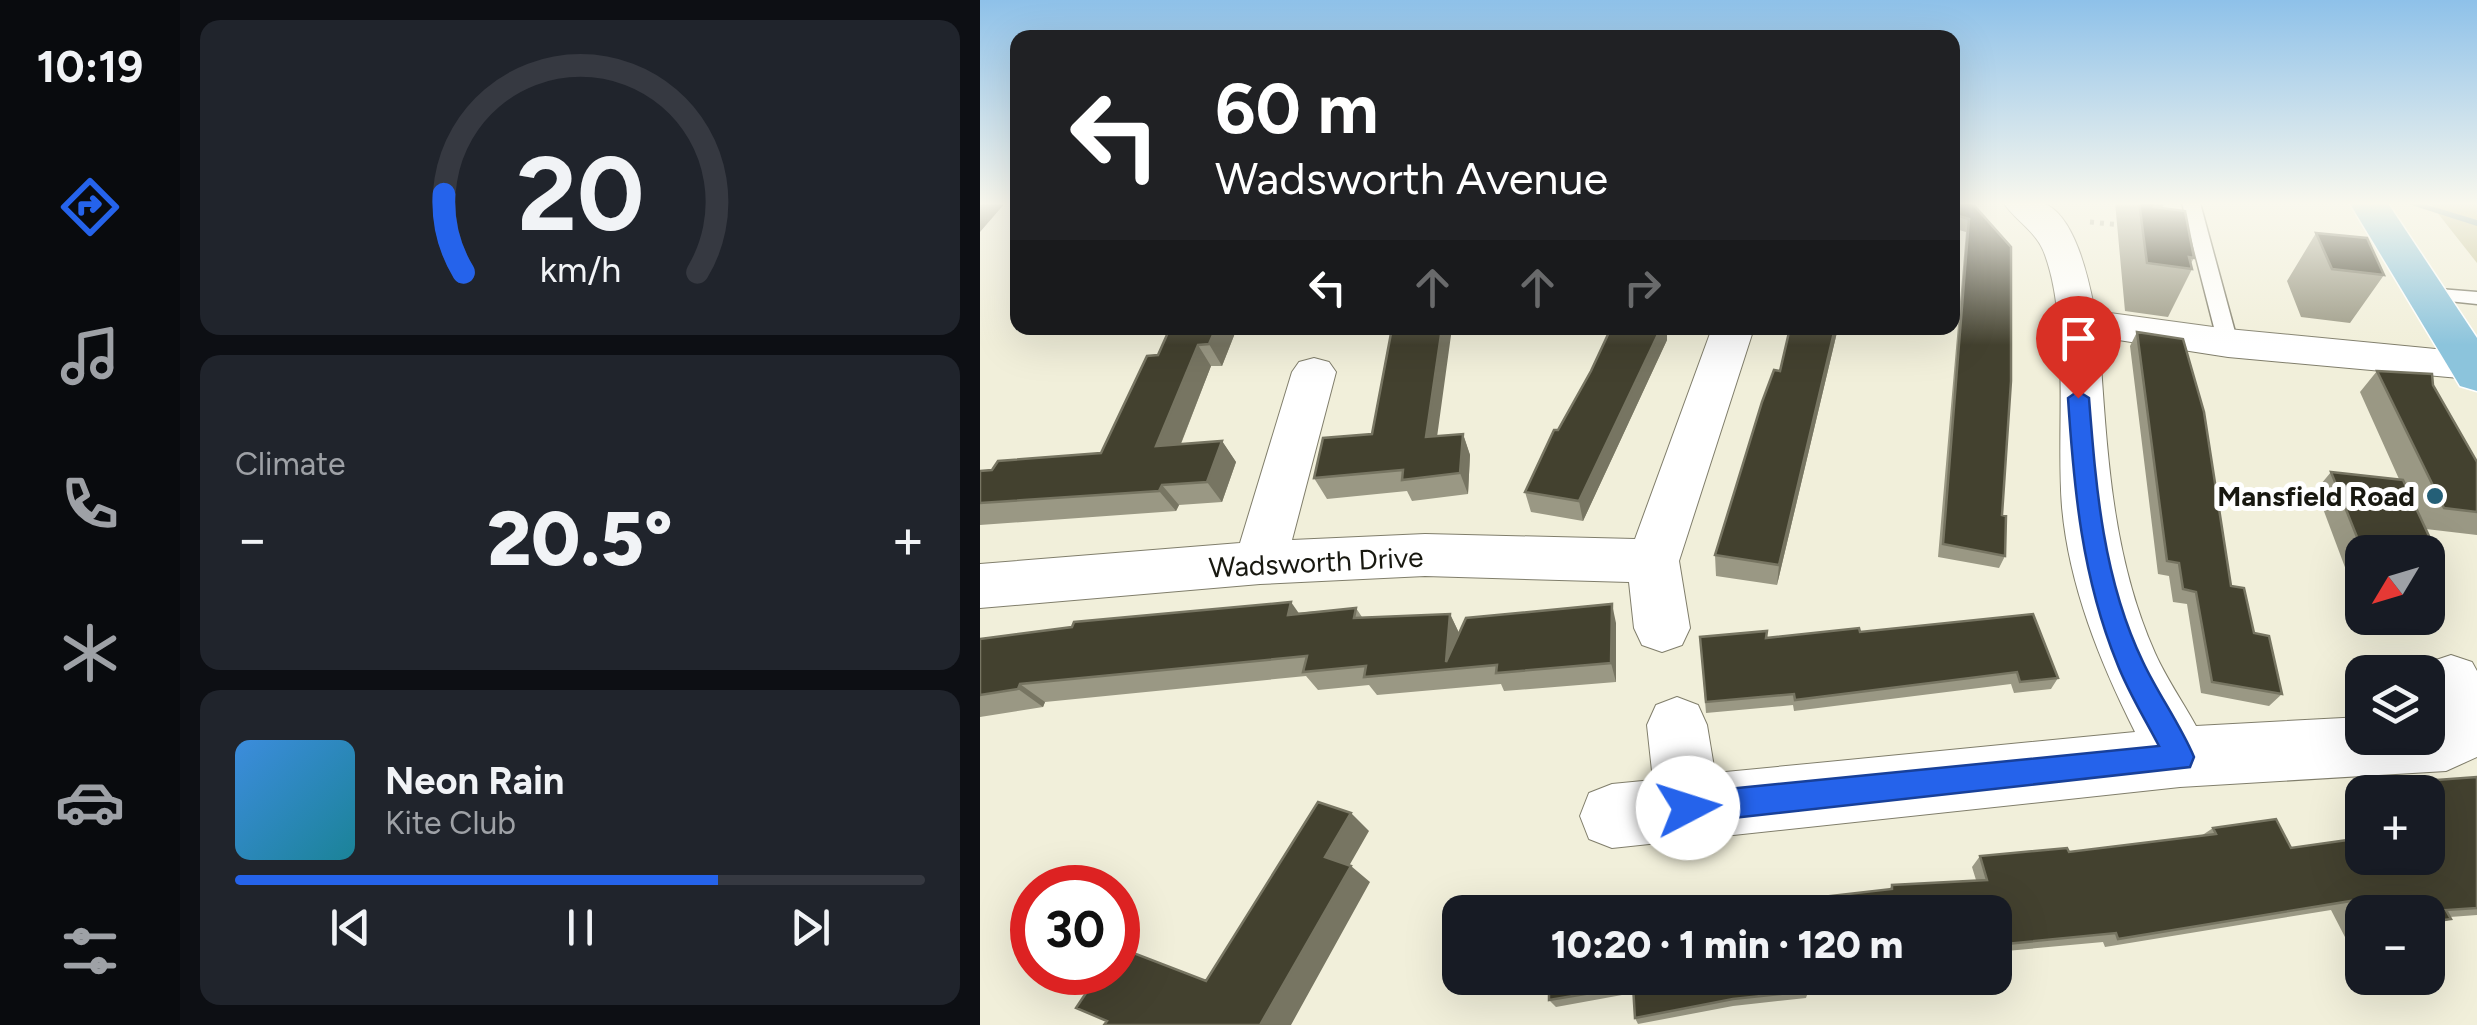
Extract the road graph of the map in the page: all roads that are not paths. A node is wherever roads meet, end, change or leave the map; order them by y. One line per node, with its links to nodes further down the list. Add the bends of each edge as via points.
1 (2062, 250): 6 (street)
2 (2203, 250): 8 (lane)
3 (2398, 250): 4 (main road)
4 (2427, 294): 5 (lane); 9 (main road)
5 (2477, 298)
6 (2077, 321): 8 (street); 17 (street, via 2087,509 2100,577 2130,663)
7 (1731, 335): 11 (street)
8 (2228, 343): 9 (street)
9 (2474, 370)
10 (1297, 388): 12 (street)
11 (1653, 561): 12 (street, Wadsworth Drive, via 1425,555); 14 (street)
12 (1260, 563): 13 (street, Wadsworth Drive)
13 (980, 586)
14 (1662, 628)
15 (2464, 717): 17 (street, via 2446,742)
16 (1676, 724): 18 (street)
17 (2180, 757): 18 (street)
18 (1688, 808): 19 (street)
19 (1612, 816)

